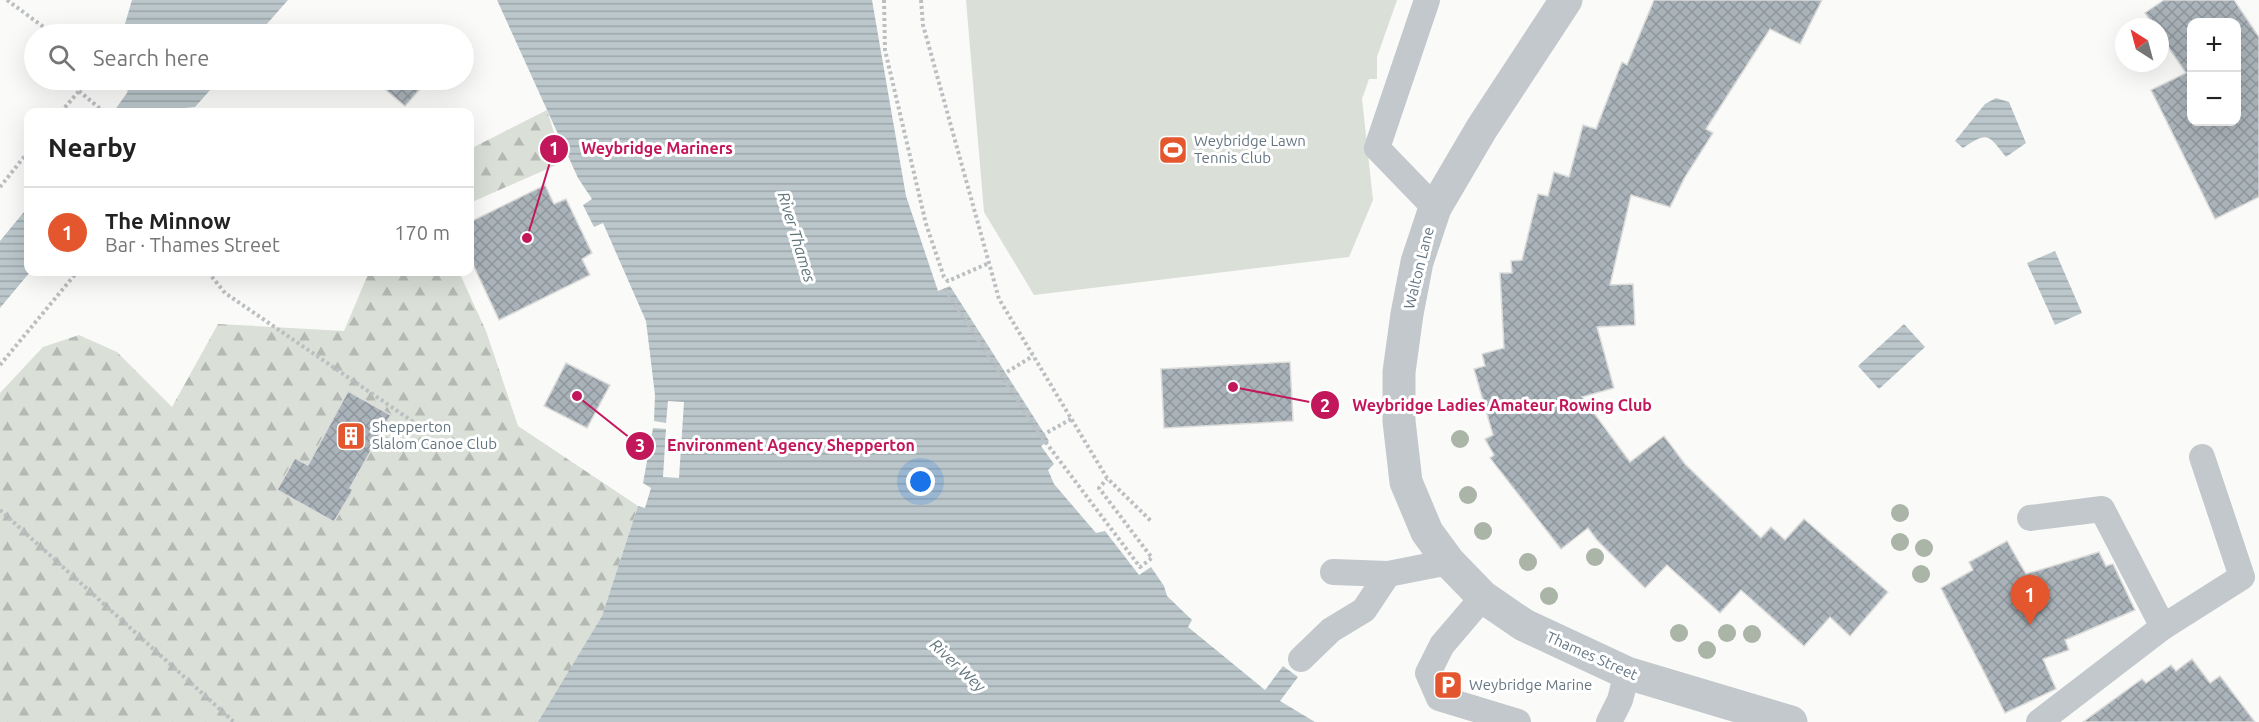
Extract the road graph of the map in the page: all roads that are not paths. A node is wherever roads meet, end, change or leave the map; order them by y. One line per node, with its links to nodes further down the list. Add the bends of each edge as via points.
1 (1426, 0): 3 (lane, via 1377,148)
2 (1566, 0): 3 (street, Walton Lane)
3 (1435, 208): 6 (street, Walton Lane, via 1417,262 1407,314 1399,372 1399,421 1406,482 1427,532)
4 (2202, 458): 10 (lane, via 2242,577)
5 (2030, 518): 10 (lane, via 2102,509)
6 (1449, 562): 8 (lane); 9 (street, Thames Street)
7 (1333, 572): 8 (lane)
8 (1388, 574): 11 (lane, via 1364,610 1331,630)
9 (1483, 597): 12 (street, Thames Street, via 1524,625); 13 (lane, via 1442,645 1428,673 1439,698)
10 (2163, 627): 16 (lane)
11 (1301, 659)
12 (1626, 673): 14 (lane, via 1620,700); 15 (street, Thames Street)
13 (1518, 722)
14 (1609, 722)
15 (1791, 722)
16 (2039, 722)

